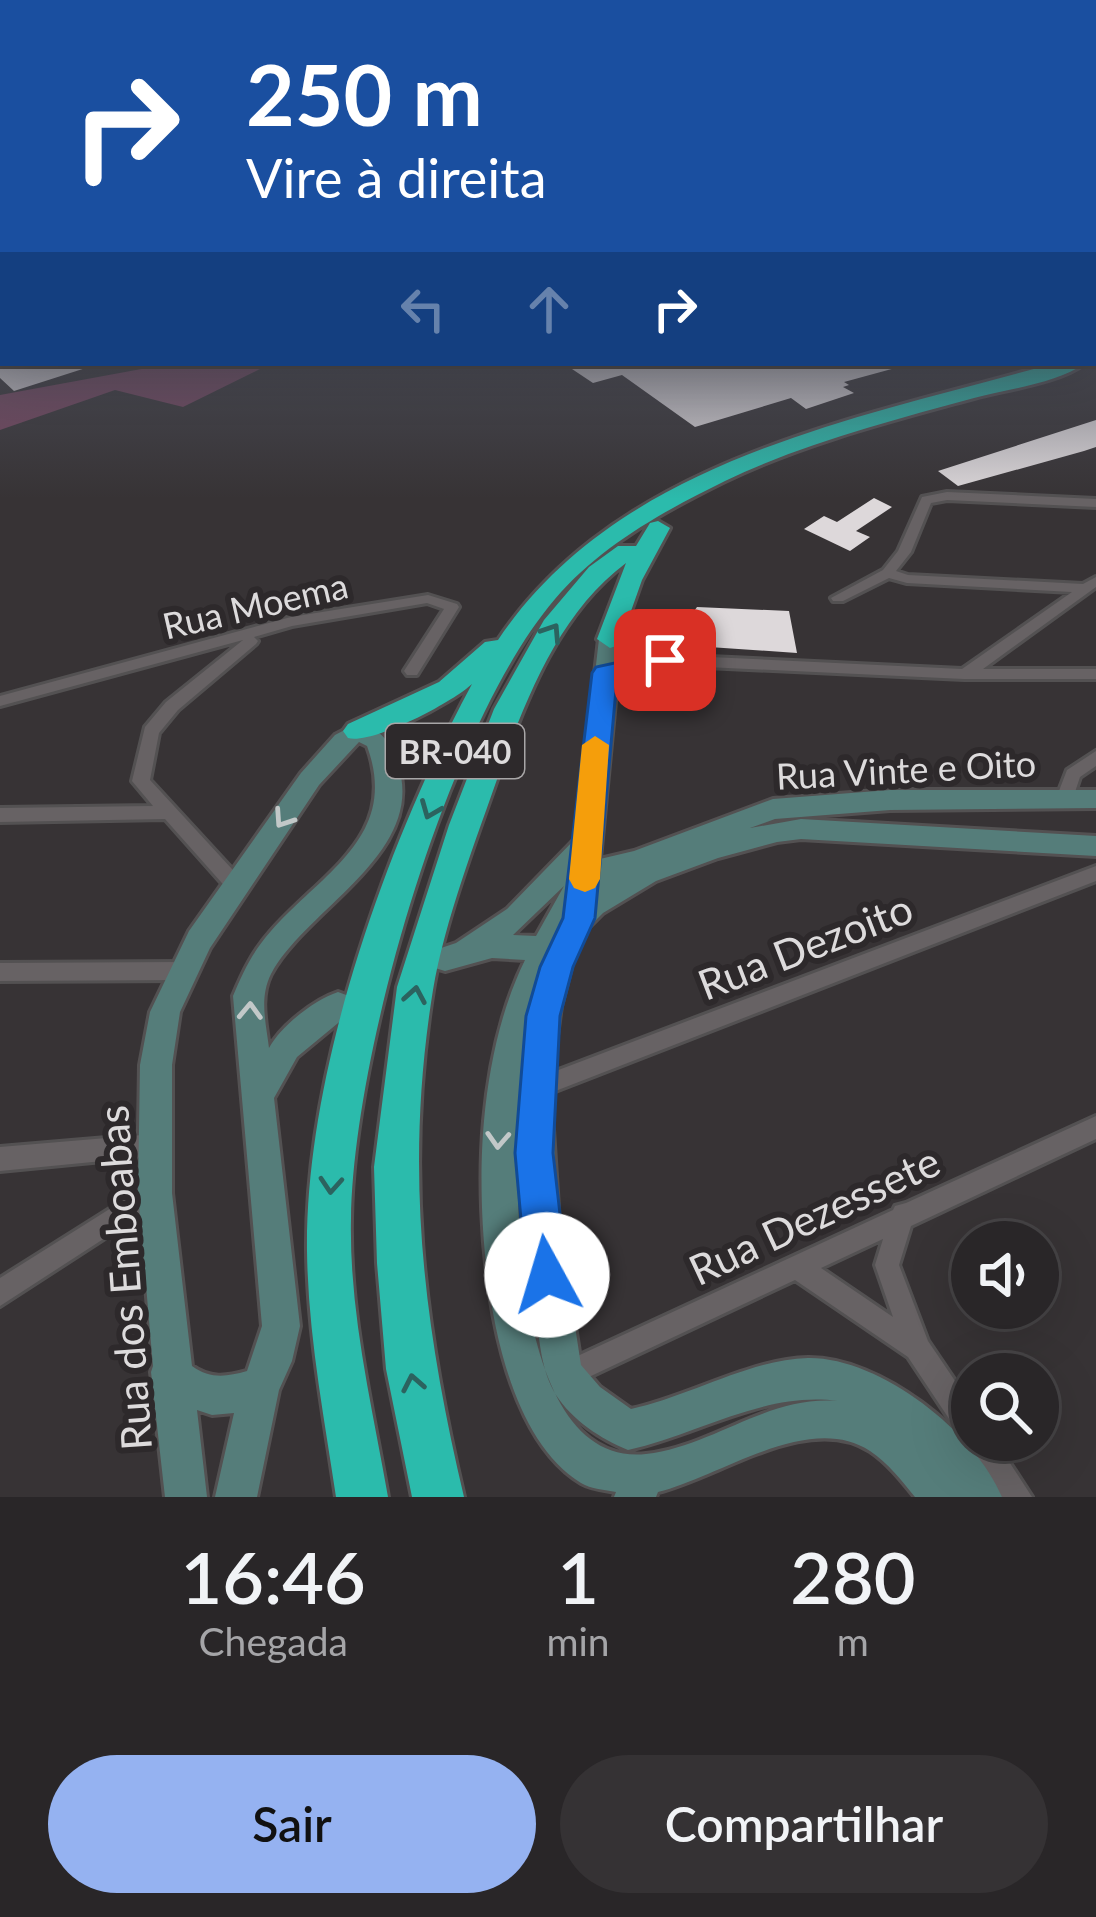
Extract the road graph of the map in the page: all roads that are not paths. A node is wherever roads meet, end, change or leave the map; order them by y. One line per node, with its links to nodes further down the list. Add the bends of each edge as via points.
1 (1066, 366): 7 (highway, BR-040, via 739,468 617,533)
2 (1096, 369): 4 (highway, BR-040, via 774,471)
3 (1096, 503): 5 (street, via 926,500)
4 (658, 529): 10 (highway, via 629,580); 51 (highway, BR-040, one-way to 4, via 410,1369 398,1244 395,1167 415,987 508,709 554,626 598,572)
5 (888, 573): 6 (street); 8 (street)
6 (1091, 584): 14 (street)
7 (544, 596): 17 (highway, via 461,680); 50 (highway, BR-040, one-way to 50, via 481,696 434,802 369,981 338,1106 328,1224)
8 (838, 598)
9 (292, 622): 12 (street, Rua Moema, via 428,599 452,607); 16 (street, Rua Moema); 21 (street, via 239,646 151,731 141,781)
10 (610, 639): 11 (street); 13 (main road)
11 (665, 660): 13 (street); 14 (street)
12 (412, 671)
13 (605, 673): 24 (main road)
14 (964, 674): 15 (street)
15 (1096, 674)
16 (0, 700)
17 (358, 731): 26 (main road, Rua dos Emboabas, one-way to 26, via 328,756); 33 (main road, one-way to 17, via 248,996 261,965 366,852 387,803 392,783 383,752)
18 (1096, 757): 19 (street, via 1073,774)
19 (1066, 796): 20 (main road, Rua Vinte e Oito); 24 (main road, Rua Vinte e Oito, via 773,809 637,861)
20 (1096, 799)
21 (166, 812): 22 (street); 26 (street)
22 (0, 815)
23 (1096, 846): 27 (main road, Rua Vinte e Oito, via 783,830 680,858)
24 (586, 859): 27 (main road); 28 (main road); 28 (main road, via 456,955 514,944)
25 (1096, 873): 32 (street, Rua Dezoito)
26 (236, 886): 29 (main road, Rua dos Emboabas)
27 (579, 918): 32 (main road, via 543,1016)
28 (542, 948): 47 (main road, one-way to 47, via 503,1072 497,1153 518,1353 546,1417 593,1468)
29 (182, 971): 30 (street); 35 (main road, Rua dos Emboabas, via 156,1065)
30 (0, 972)
31 (338, 1006): 33 (main road, via 286,1048)
32 (540, 1087): 43 (main road, via 534,1153)
33 (257, 1098): 44 (main road, via 281,1326)
34 (1096, 1127): 38 (street, Rua Dezessete)
35 (154, 1145): 36 (street); 37 (main road, Rua dos Emboabas)
36 (0, 1159)
37 (155, 1193): 40 (street); 42 (main road, Rua dos Emboabas)
38 (902, 1214): 39 (street, Rua Dezessete); 41 (street, via 887,1265)
39 (797, 1267): 41 (street); 43 (street, Rua Dezessete)
40 (0, 1293)
41 (918, 1349): 45 (street)
42 (170, 1372): 44 (main road, via 209,1397); 48 (main road, Rua dos Emboabas)
43 (565, 1375): 53 (main road, via 590,1407 628,1430 782,1380 831,1379 889,1401 957,1462)
44 (260, 1386): 49 (main road)
45 (951, 1398)
46 (993, 1461): 54 (street)
47 (640, 1486): 52 (main road, via 783,1421 840,1417 881,1434)
48 (187, 1497)
49 (236, 1497)
50 (362, 1497)
51 (438, 1497)
52 (943, 1497)
53 (981, 1497)
54 (1018, 1497)

